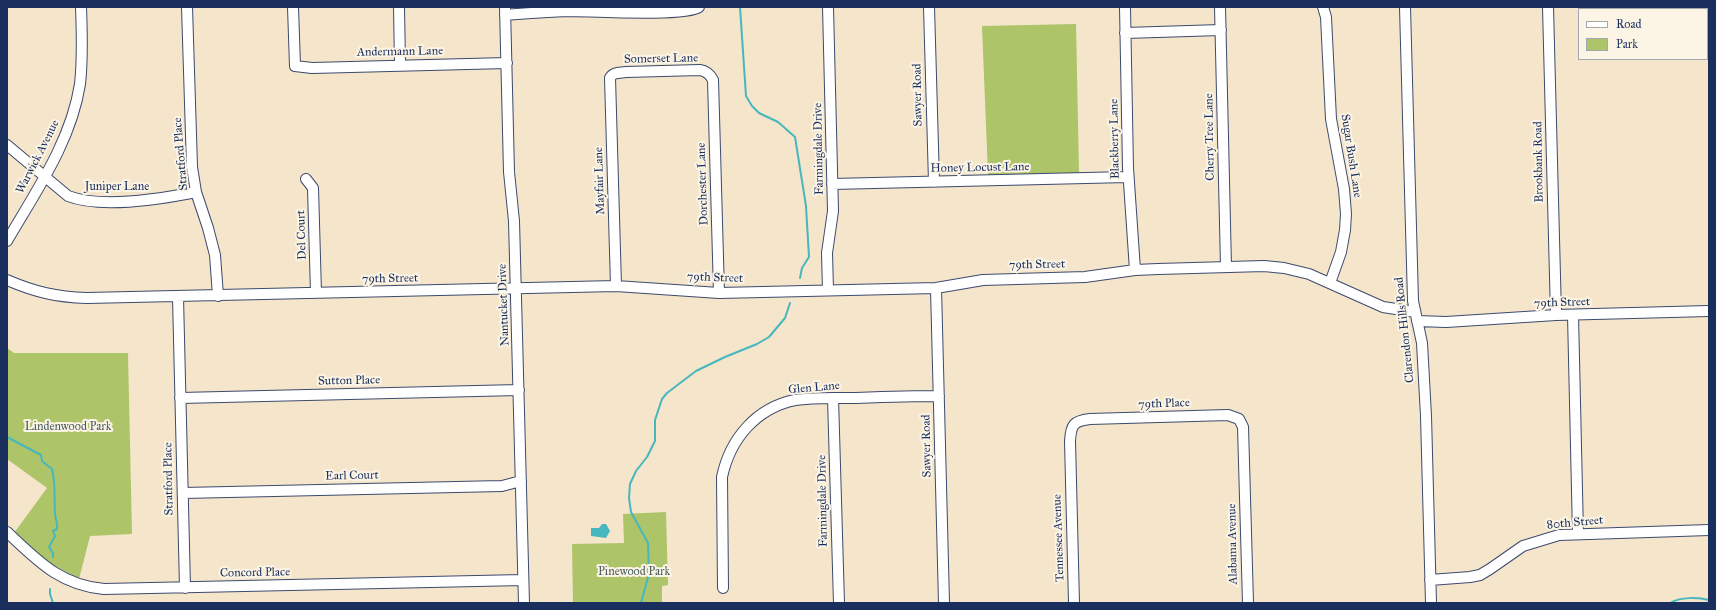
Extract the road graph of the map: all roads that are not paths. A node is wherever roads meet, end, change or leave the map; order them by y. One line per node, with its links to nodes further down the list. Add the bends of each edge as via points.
1 (81, 7): 21 (street, Warwick Avenue, via 82,57 78,95 66,134)
2 (187, 7): 26 (street, Stratford Place, via 191,153)
3 (293, 7): 17 (street, Andermann Lane, via 295,66 312,68)
4 (399, 7): 17 (street)
5 (699, 7): 13 (street, via 676,12)
6 (828, 7): 25 (street, Farmingdale Drive)
7 (929, 7): 24 (street, Sawyer Road)
8 (1125, 7): 15 (street, Blackberry Lane)
9 (1220, 7): 14 (street, Cherry Tree Lane)
10 (1323, 7): 31 (street, Sugar Bush Lane, via 1331,119 1346,214 1341,252)
11 (1405, 7): 43 (street, Clarendon Hills Road, via 1413,301)
12 (1548, 7): 41 (street, Brookbank Road)
13 (505, 11): 16 (street, Nantucket Drive)
14 (1220, 30): 15 (street); 28 (street, Cherry Tree Lane)
15 (1125, 33): 22 (street, Blackberry Lane)
16 (507, 63): 17 (street, Andermann Lane); 33 (street, Nantucket Drive, via 509,172 514,221)
17 (400, 65)
18 (612, 75): 19 (street, Somerset Lane, via 626,72 700,70); 32 (street, Mayfair Lane, via 610,82)
19 (710, 75): 37 (street, Dorchester Lane, via 713,80)
20 (7, 145): 21 (street, Juniper Lane)
21 (45, 177): 26 (street, Juniper Lane, via 68,196 84,201 150,200); 27 (street, Warwick Avenue)
22 (1128, 177): 24 (street, Honey Locust Lane); 29 (street, Blackberry Lane)
23 (306, 179): 36 (street, Del Court, via 313,188)
24 (934, 182): 25 (street, Honey Locust Lane)
25 (832, 184): 35 (street, Farmingdale Drive, via 833,218 827,253)
26 (196, 192): 38 (street, Stratford Place, via 214,249)
27 (7, 241)
28 (1226, 267): 29 (street, 79th Street); 31 (street, 79th Street, via 1284,268)
29 (1135, 270): 34 (street, 79th Street, via 1085,277 983,280)
30 (7, 280): 39 (street, 79th Street, via 38,292 65,297)
31 (1330, 283): 43 (street, 79th Street, via 1383,307)
32 (616, 286): 33 (street, 79th Street); 37 (street, 79th Street)
33 (516, 288): 36 (street, 79th Street); 44 (street, Nantucket Drive)
34 (936, 288): 35 (street, 79th Street); 45 (street, Sawyer Road)
35 (828, 290): 37 (street, 79th Street)
36 (316, 293): 38 (street, 79th Street)
37 (719, 293)
38 (218, 296): 39 (street, 79th Street)
39 (178, 297): 46 (street, Stratford Place)
40 (1709, 311): 42 (street, 79th Street)
41 (1556, 315): 42 (street, 79th Street); 43 (street, 79th Street, via 1446,322)
42 (1573, 315): 54 (street)
43 (1416, 316): 56 (street, Clarendon Hills Road, via 1422,343 1426,416)
44 (519, 390): 46 (street, Sutton Place); 49 (street, Nantucket Drive)
45 (939, 396): 47 (street, Glen Lane); 61 (street, Sawyer Road)
46 (180, 398): 51 (street, Stratford Place)
47 (833, 398): 58 (street, Glen Lane, via 795,400 770,409 750,423 732,446 722,477); 60 (street, Farmingdale Drive)
48 (1070, 473): 50 (street, 79th Place, via 1071,430 1074,424 1081,420 1228,415 1239,419 1243,427); 62 (street, Tennessee Avenue)
49 (521, 481): 51 (street, Earl Court, via 502,486); 55 (street, Nantucket Drive)
50 (1245, 484): 63 (street, Alabama Avenue)
51 (182, 493): 57 (street, Stratford Place)
52 (1709, 530): 54 (street, 80th Street)
53 (7, 532): 57 (street, Concord Place, via 46,568 79,585 104,590)
54 (1578, 534): 56 (street, 80th Street, via 1550,537 1523,546 1480,575)
55 (523, 580): 57 (street, Concord Place); 59 (street, Nantucket Drive)
56 (1430, 580): 64 (street, Clarendon Hills Road)
57 (185, 588)
58 (723, 588)
59 (524, 603)
60 (839, 603)
61 (944, 603)
62 (1074, 603)
63 (1248, 603)
64 (1431, 603)

